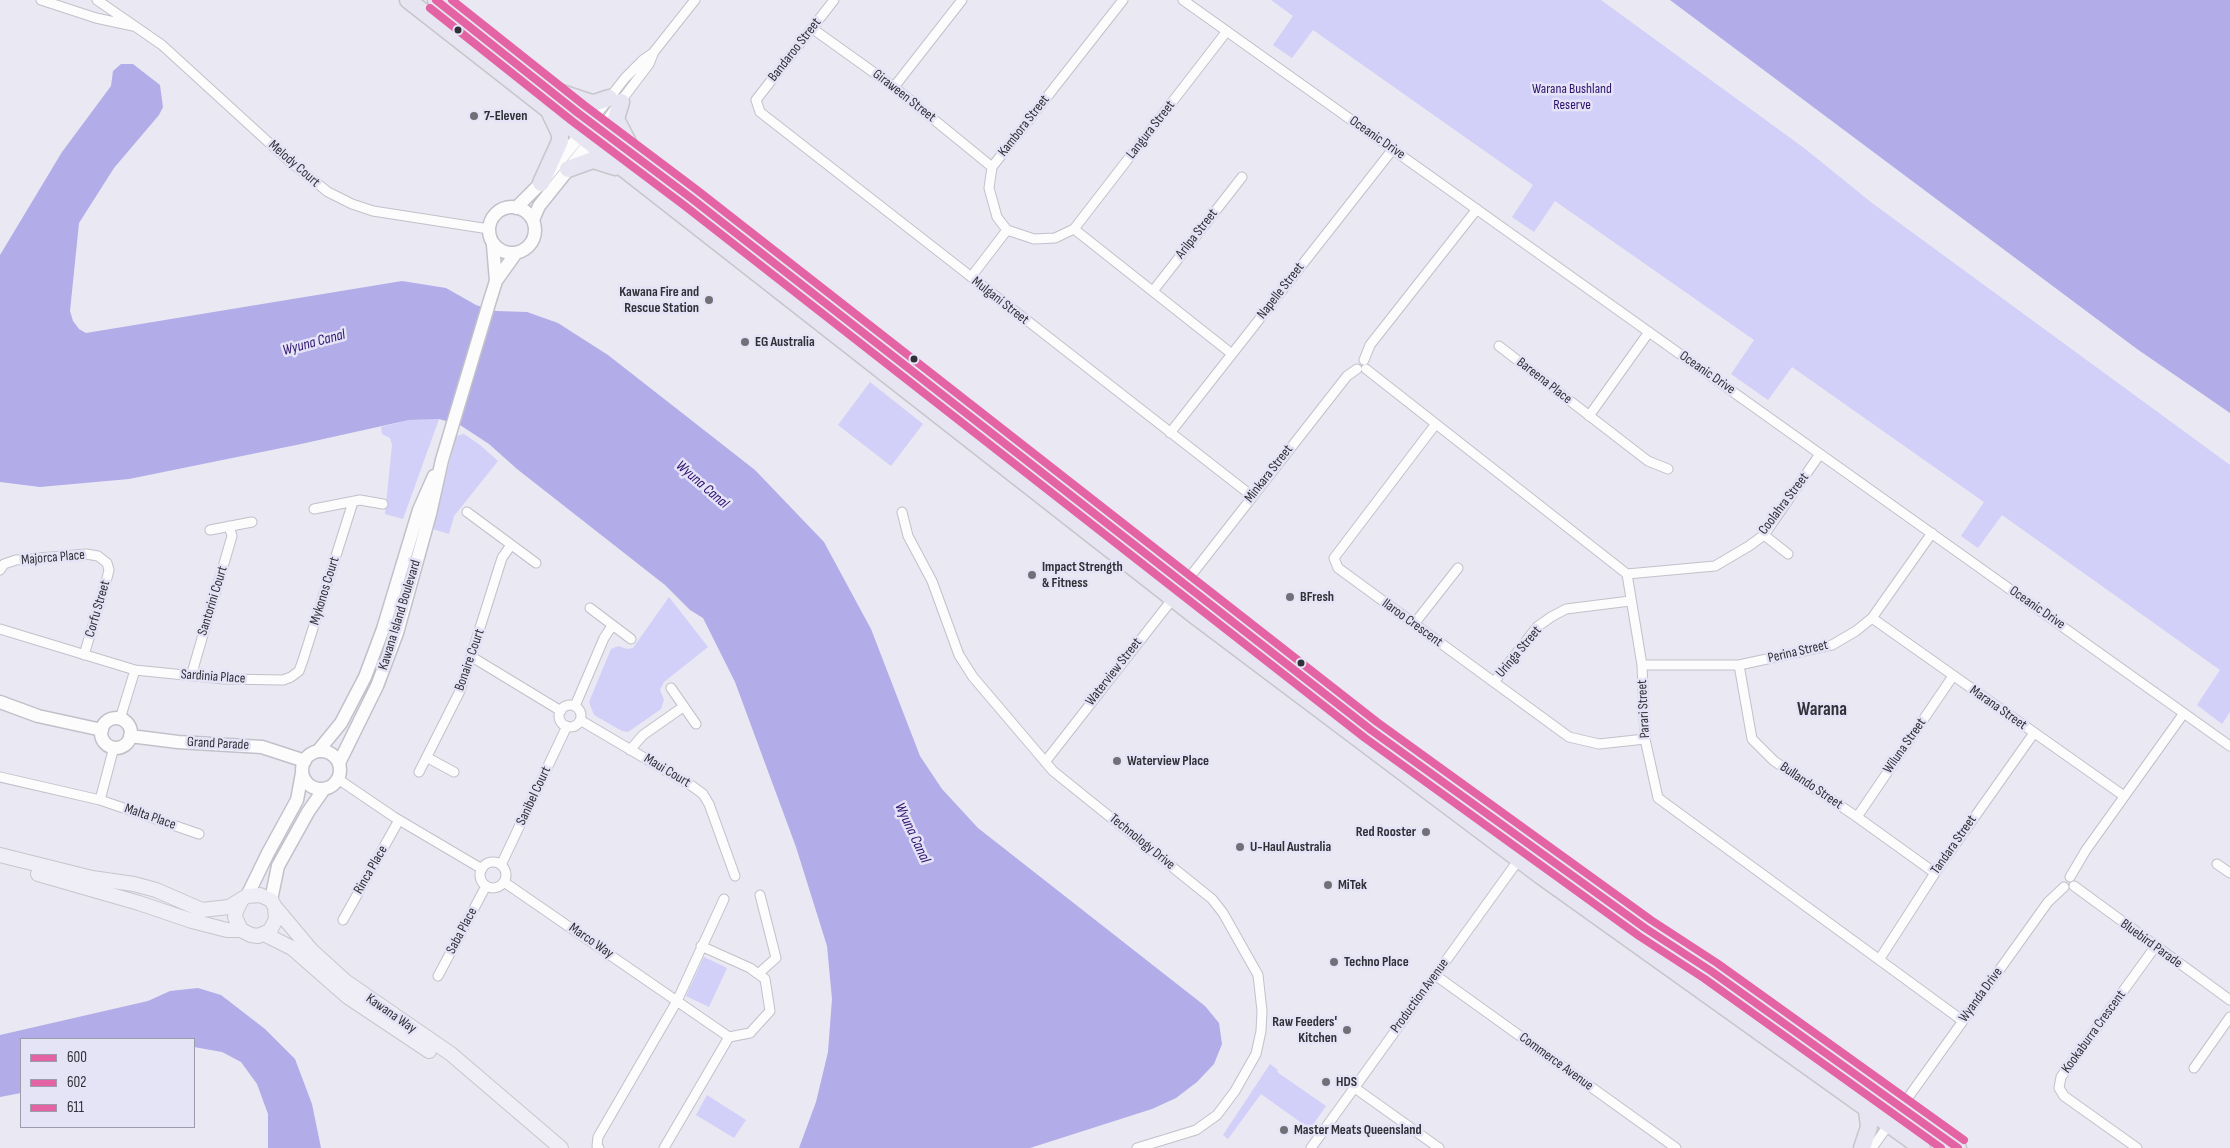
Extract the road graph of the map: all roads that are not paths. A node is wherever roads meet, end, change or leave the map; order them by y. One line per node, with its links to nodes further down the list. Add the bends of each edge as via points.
1 (41, 0): 10 (street, Melody Court)
2 (97, 0): 10 (street, Melody Court)
3 (408, 0): 18 (highway)
4 (436, 0): 15 (highway)
5 (695, 0): 13 (street)
6 (834, 0): 11 (street, Bandaroo Street)
7 (962, 0): 14 (street)
8 (1123, 0): 22 (street, Kambora Street)
9 (1183, 0): 12 (street, Oceanic Drive)
10 (136, 27): 29 (street, Melody Court, via 162,45 289,162 328,192 373,211)
11 (813, 29): 14 (street, Giraween Street); 17 (street, Bandaroo Street)
12 (1227, 31): 20 (street, Oceanic Drive); 31 (street, Langura Street)
13 (653, 54): 16 (street, via 650,64); 16 (street, via 631,72)
14 (894, 87): 22 (street, Giraween Street)
15 (548, 90): 16 (highway, via 594,103); 19 (highway)
16 (615, 100): 19 (street); 19 (street); 21 (highway, via 616,119)
17 (756, 100): 34 (street, Mulgani Street, via 760,112)
18 (549, 111): 19 (highway); 25 (highway, via 560,141)
19 (590, 133): 21 (highway); 23 (main road); 25 (main road)
20 (1393, 149): 27 (street, Oceanic Drive); 39 (street, Napelle Street)
21 (631, 164): 23 (highway, via 593,160); 65 (highway, via 691,198); 66 (highway)
22 (992, 167): 30 (street, Kambora Street, via 989,188 996,217)
23 (568, 169): 28 (main road, via 539,206)
24 (1242, 177): 36 (street, Arilpa Street)
25 (541, 183): 26 (main road)
26 (516, 208): 28 (main road, via 525,211); 29 (main road, via 498,212)
27 (1477, 209): 37 (street, Oceanic Drive); 40 (street, Minkara Street, via 1370,346)
28 (533, 220): 33 (main road, via 533,241)
29 (489, 229): 32 (main road)
30 (1007, 230): 31 (street, via 1034,239 1055,238); 34 (street)
31 (1074, 230): 36 (street)
32 (493, 245): 33 (main road, via 500,251); 35 (main road, Kawana Island Boulevard)
33 (516, 254): 35 (main road, Kawana Island Boulevard)
34 (971, 278): 43 (street, Mulgani Street)
35 (496, 281): 45 (main road, Kawana Island Boulevard)
36 (1153, 291): 39 (street)
37 (1649, 332): 41 (street); 44 (street, Oceanic Drive)
38 (1499, 346): 41 (street, Bareena Place)
39 (1232, 354): 43 (street, Napelle Street)
40 (1362, 366): 42 (street); 47 (street, Minkara Street, via 1347,376)
41 (1589, 416): 46 (street, Bareena Place, via 1648,461)
42 (1436, 424): 64 (street); 70 (street, Ilaroo Crescent, via 1334,558 1338,568)
43 (1170, 433): 47 (street, Mulgani Street)
44 (1820, 454): 56 (street, Oceanic Drive); 57 (street, Coolahra Street)
45 (442, 460): 100 (main road, Kawana Island Boulevard, via 419,510 365,677 341,723); 103 (main road, Kawana Island Boulevard, via 397,633 377,686)
46 (1668, 469)
47 (1252, 496): 65 (street, Minkara Street)
48 (353, 502): 49 (street, via 367,500); 50 (street); 81 (street, Mykonos Court, via 303,660 299,671)
49 (383, 504)
50 (314, 510)
51 (467, 512): 58 (street)
52 (902, 512): 102 (street, Technology Drive, via 908,536 932,581 959,656)
53 (252, 522): 54 (street)
54 (229, 526): 55 (street); 79 (street, Santorini Court, via 232,536)
55 (210, 530)
56 (1932, 533): 69 (street, Perina Street); 88 (street, Oceanic Drive)
57 (1764, 535): 59 (street); 64 (street, Coolahra Street, via 1715,566)
58 (511, 545): 61 (street); 75 (street, Bonaire Court, via 502,558)
59 (1788, 554)
60 (106, 563): 63 (street, Majorca Place, via 98,556 86,554 16,560 4,564); 74 (street, Corfu Street, via 109,570)
61 (536, 563)
62 (1458, 568): 70 (street)
63 (0, 570)
64 (1627, 574): 67 (street, Parari Street)
65 (1184, 582): 66 (street, Waterview Street); 115 (highway, via 1371,730)
66 (1172, 598): 102 (street, Waterview Street); 117 (highway)
67 (1630, 601): 76 (street, Parari Street); 82 (street, Uringa Street, via 1566,609 1551,617 1537,627)
68 (590, 608): 71 (street)
69 (1872, 618): 77 (street, Perina Street, via 1832,645); 80 (street, Marana Street)
70 (1414, 624): 82 (street, Ilaroo Crescent)
71 (612, 626): 73 (street); 85 (street)
72 (0, 629): 74 (street, Sardinia Place)
73 (631, 640)
74 (84, 655): 78 (street, Sardinia Place)
75 (472, 657): 87 (street); 101 (street, Bonaire Court, via 460,692)
76 (1642, 665): 77 (street, Perina Street); 96 (street, Parari Street)
77 (1740, 665): 112 (street, Bullando Street, via 1752,739 1774,761)
78 (135, 670): 79 (street, Sardinia Place); 89 (street)
79 (191, 676): 81 (street, Sardinia Place, via 283,680)
80 (1953, 676): 94 (street, Marana Street); 112 (street, Wiluna Street)
81 (291, 677)
82 (1494, 682): 96 (street, Ilaroo Crescent, via 1569,737 1599,744)
83 (671, 688): 86 (street)
84 (0, 702): 93 (main road, via 38,716)
85 (575, 706): 87 (street, via 565,706); 90 (street, via 580,710)
86 (683, 707): 91 (street); 99 (street, via 643,735)
87 (561, 711): 92 (street, via 560,720)
88 (2184, 713): 97 (street, Oceanic Drive); 110 (street)
89 (120, 719): 93 (main road, via 107,722); 95 (main road, via 130,727)
90 (580, 720): 92 (street, via 573,726); 99 (street, Maui Court)
91 (696, 724)
92 (567, 726): 120 (street, Sanibel Court)
93 (102, 730): 98 (main road, via 104,741)
94 (2034, 733): 110 (street, Marana Street); 122 (street, Tandara Street)
95 (130, 736): 98 (main road, via 122,746); 104 (main road, Grand Parade, via 262,747)
96 (1645, 739): 137 (street, Parari Street, via 1658,798)
97 (2230, 746)
98 (114, 747): 111 (street)
99 (630, 750): 124 (street, Maui Court, via 703,794)
100 (318, 751): 103 (main road, via 330,753); 104 (main road, via 309,756)
101 (428, 758): 105 (street, Bonaire Court); 106 (street)
102 (1045, 762): 155 (street, Technology Drive, via 1212,899 1224,913 1258,975 1261,1031 1256,1054 1235,1091 1217,1115 1196,1130)
103 (339, 763): 108 (main road)
104 (303, 767): 109 (main road, via 308,784); 129 (main road, via 297,800)
105 (419, 772)
106 (454, 772)
107 (0, 777): 111 (street, Malta Place)
108 (338, 779): 109 (main road); 113 (street)
109 (324, 789): 131 (main road, via 278,866)
110 (2124, 796): 127 (street, Wyanda Drive, via 2070,877 2064,880)
111 (100, 800): 114 (street, Malta Place)
112 (1857, 816): 122 (street, Bullando Street)
113 (399, 820): 121 (street); 132 (street, Rinca Place)
114 (199, 834)
115 (1530, 844): 117 (street, Production Avenue); 148 (highway)
116 (0, 855): 129 (main road, via 92,878 134,884 202,910 229,907)
117 (1518, 859): 139 (street, Production Avenue); 150 (highway)
118 (0, 863): 133 (main road, via 192,921 227,930)
119 (2218, 864): 123 (street)
120 (501, 865): 121 (street, via 493,862); 125 (street, via 506,875)
121 (482, 869): 126 (street, via 481,876)
122 (1935, 872): 137 (street, Tandara Street)
123 (2230, 873)
124 (735, 876)
125 (504, 882): 126 (street, via 494,888); 142 (street, Marco Way)
126 (486, 886): 140 (street, Saba Place)
127 (2069, 887): 136 (street, Bluebird Parade); 144 (street, Wyanda Drive, via 2048,902)
128 (760, 895): 138 (street, via 776,958)
129 (244, 898): 131 (main road, via 260,895); 133 (main road, via 235,917)
130 (724, 899): 135 (street)
131 (273, 904): 134 (main road, via 276,919); 149 (main road, Kawana Way, via 311,950 345,981 450,1054)
132 (343, 920)
133 (241, 930): 134 (main road, via 251,935)
134 (264, 934): 149 (main road, Kawana Way, via 292,948 348,997)
135 (701, 946): 138 (street); 142 (street)
136 (2155, 947): 141 (street, Bluebird Parade); 163 (street, Kookaburra Crescent, via 2061,1077 2059,1088 2064,1096)
137 (1879, 960): 144 (street, Parari Street)
138 (758, 974): 145 (street, via 765,979 770,1011 750,1033)
139 (1435, 975): 147 (street, Production Avenue); 158 (street, Commerce Avenue)
140 (438, 976)
141 (2230, 1000)
142 (676, 1001): 145 (street, Marco Way); 153 (street, via 598,1137)
143 (2230, 1017): 146 (street)
144 (1963, 1021): 148 (street, Wyanda Drive)
145 (729, 1036): 154 (street)
146 (2194, 1068)
147 (1355, 1088): 156 (street, Production Avenue); 157 (street)
148 (1901, 1106): 151 (street, Wyanda Drive); 162 (highway)
149 (517, 1110): 152 (main road, Kawana Way)
150 (1867, 1110): 151 (highway); 159 (highway, via 1869,1127)
151 (1888, 1125): 160 (street, Wyanda Drive); 161 (highway)
152 (561, 1148)
153 (599, 1148)
154 (664, 1148)
155 (1136, 1148)
156 (1311, 1148)
157 (1439, 1148)
158 (1676, 1148)
159 (1862, 1148)
160 (1872, 1148)
161 (1922, 1148)
162 (1958, 1148)
163 (2137, 1148)

